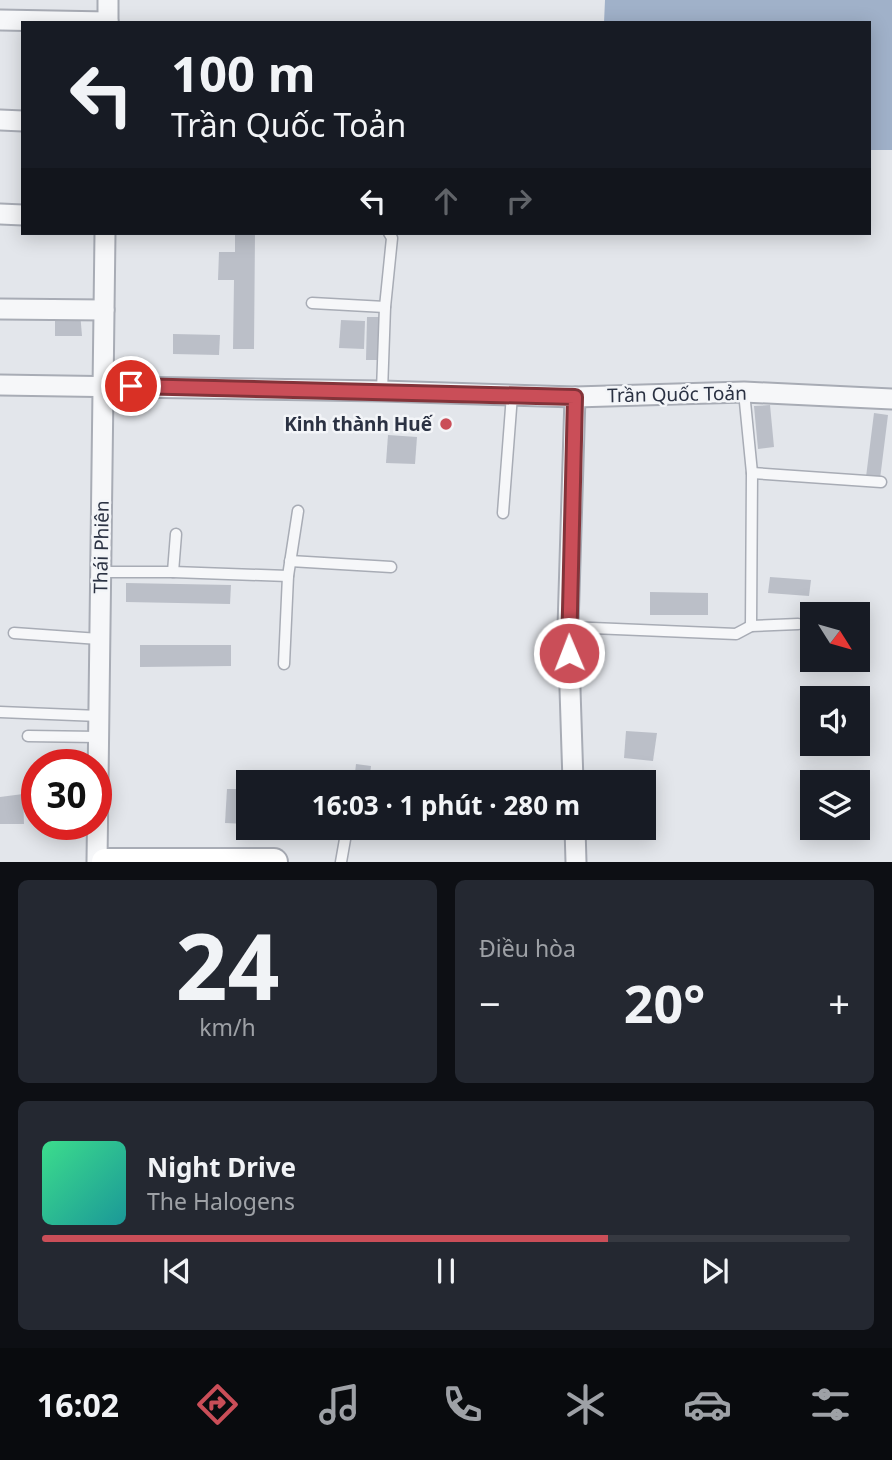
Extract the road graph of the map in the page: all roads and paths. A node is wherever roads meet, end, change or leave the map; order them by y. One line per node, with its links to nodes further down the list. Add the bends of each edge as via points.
1 (108, 0): 4 (street)
2 (0, 20): 3 (street)
3 (36, 21)
4 (108, 21)
5 (0, 120): 6 (street)
6 (21, 121)
7 (0, 214): 8 (street)
8 (21, 215)
9 (105, 235): 14 (street, Thái Phiên)
10 (390, 235): 12 (lane)
11 (312, 303): 12 (lane)
12 (385, 307): 17 (lane)
13 (0, 309): 14 (street)
14 (104, 310): 16 (street, Thái Phiên)
15 (0, 385): 16 (street, Trần Quốc Toản)
16 (103, 385): 17 (street, Trần Quốc Toản); 29 (street, Thái Phiên)
17 (382, 391): 19 (street, Trần Quốc Toản)
18 (744, 392): 20 (street, Trần Quốc Toản); 21 (street, Trần Quốc Toản); 22 (lane)
19 (512, 394): 20 (street, Trần Quốc Toản); 25 (lane)
20 (575, 397): 34 (street)
21 (892, 399)
22 (752, 472): 23 (lane); 33 (lane)
23 (881, 482)
24 (298, 511): 27 (lane)
25 (503, 513)
26 (176, 534): 30 (lane)
27 (290, 561): 28 (lane); 31 (lane)
28 (391, 566)
29 (101, 572): 30 (lane); 36 (street, Thái Phiên)
30 (173, 572): 31 (lane)
31 (288, 576): 37 (lane)
32 (798, 624): 33 (lane)
33 (751, 626): 34 (lane, via 736,634)
34 (568, 627): 42 (street)
35 (14, 633): 36 (lane)
36 (99, 639): 39 (street, Thái Phiên)
37 (284, 664)
38 (0, 712): 39 (lane)
39 (99, 716): 41 (street, Thái Phiên)
40 (28, 736): 41 (lane)
41 (98, 737): 46 (street, Thái Phiên)
42 (573, 770)
43 (345, 840): 49 (lane)
44 (575, 840): 50 (street)
45 (178, 861): 47 (main road); 48 (main road)
46 (96, 862)
47 (105, 862)
48 (274, 862)
49 (341, 862)
50 (576, 862)

